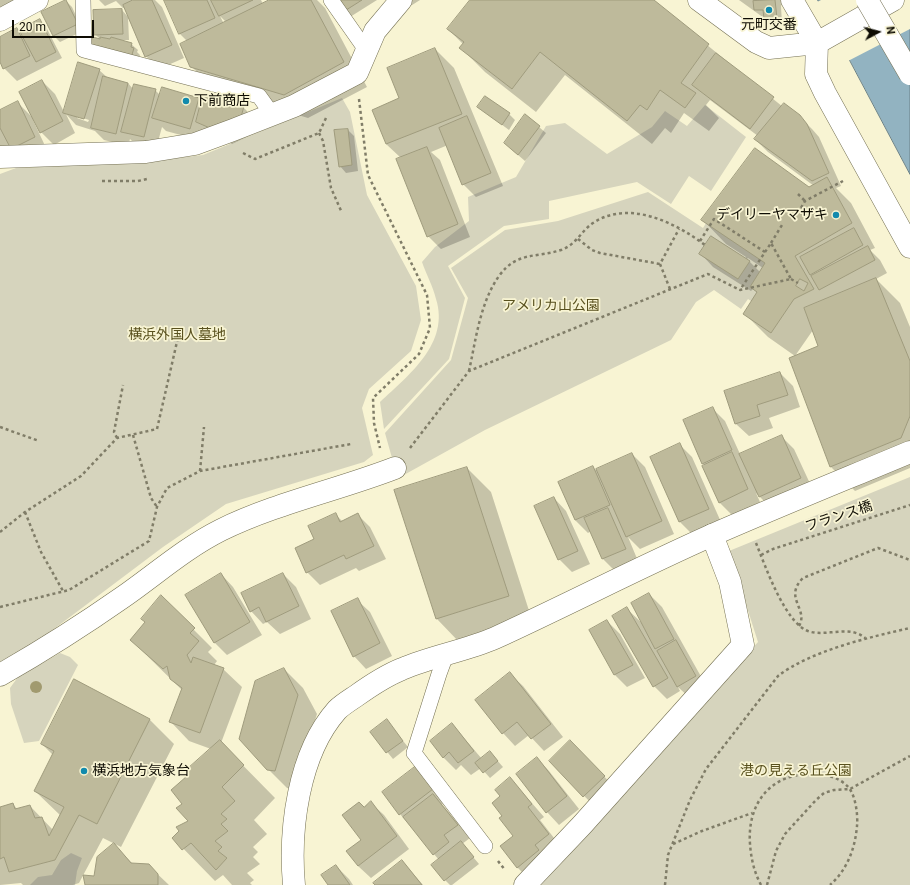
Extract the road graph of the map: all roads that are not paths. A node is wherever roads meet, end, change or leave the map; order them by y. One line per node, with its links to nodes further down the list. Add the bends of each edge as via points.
1 (37, 0): 9 (main road)
2 (83, 0): 13 (lane, via 84,50 259,96)
3 (330, 0): 11 (lane)
4 (401, 0): 11 (main road, via 375,31)
5 (700, 0): 10 (main road, via 756,42 769,48)
6 (792, 0): 10 (main road)
7 (867, 0): 12 (main road, bridge)
8 (893, 0): 10 (main road)
9 (0, 20)
10 (817, 43): 15 (main road, via 816,74 819,81)
11 (366, 50): 13 (main road, via 357,73 294,106)
12 (907, 71)
13 (272, 114): 14 (main road, via 195,144 138,152)
14 (0, 157)
15 (910, 247)
16 (910, 452): 18 (main road)
17 (390, 470): 20 (main road, via 268,510 220,530 186,550 48,648)
18 (712, 535): 19 (main road, via 495,638); 22 (main road, via 730,582 743,645 582,825)
19 (446, 655): 21 (lane, via 414,753); 23 (main road, via 402,669 363,691 338,709 322,730 300,789 294,820)
20 (0, 675)
21 (485, 846)
22 (517, 879)
23 (294, 885)

